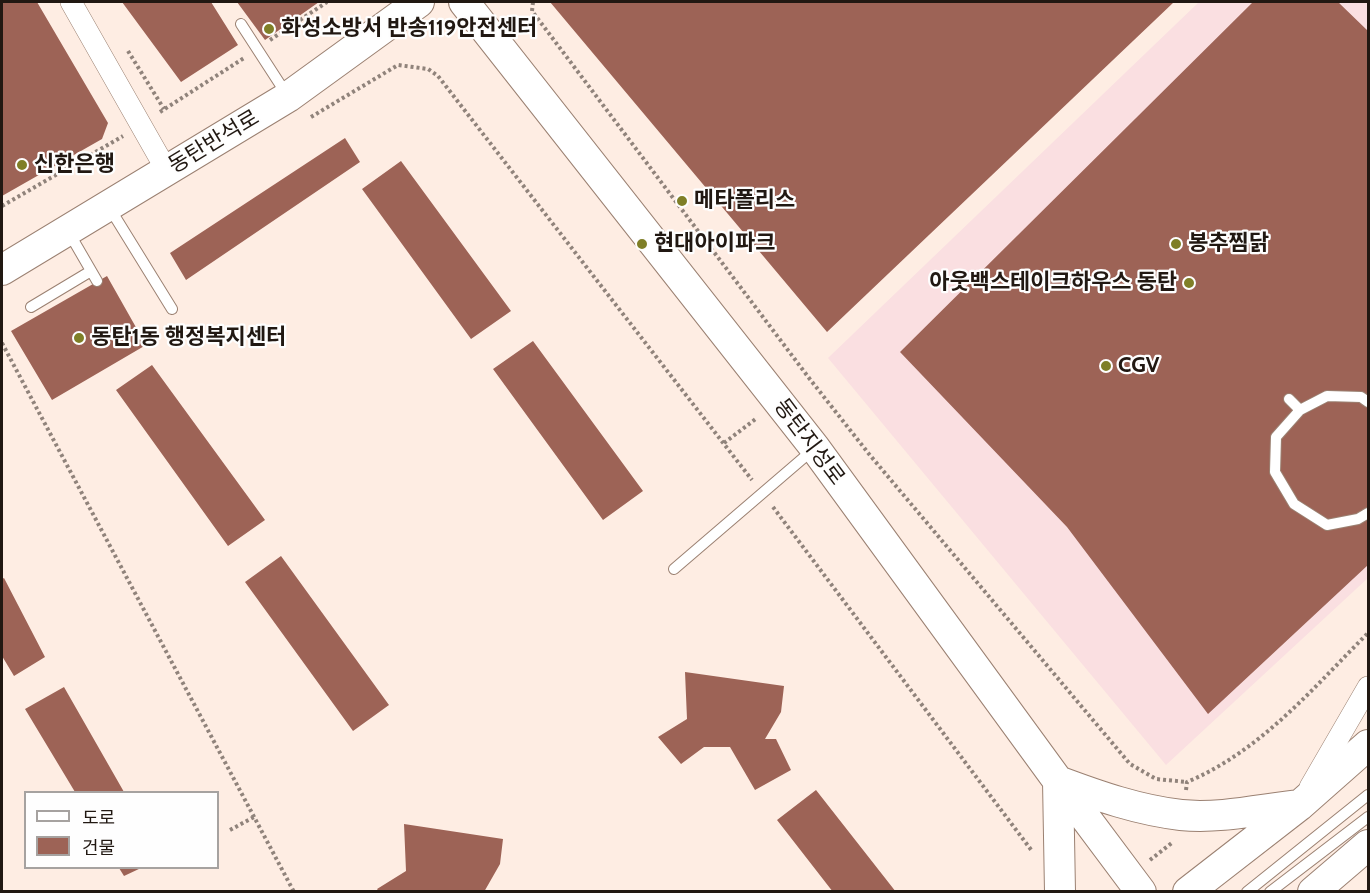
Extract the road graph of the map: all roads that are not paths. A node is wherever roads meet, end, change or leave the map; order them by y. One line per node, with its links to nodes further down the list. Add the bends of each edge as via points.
1 (71, 2): 6 (street)
2 (419, 2): 5 (street, 동탄반석로)
3 (464, 2): 17 (street, 동탄지성로)
4 (241, 24): 5 (lane)
5 (297, 109): 6 (street, 동탄반석로)
6 (167, 171): 7 (street, 동탄반석로)
7 (109, 206): 8 (street, 동탄반석로); 13 (lane)
8 (68, 230): 9 (street, 동탄반석로); 10 (lane)
9 (2, 270)
10 (91, 271): 11 (lane); 12 (lane)
11 (97, 281)
12 (31, 307)
13 (172, 309)
14 (1289, 399): 16 (lane)
15 (1368, 402): 16 (lane, via 1361,397 1327,396)
16 (1300, 410): 18 (lane, via 1276,437 1275,472 1294,504 1327,525)
17 (815, 448): 19 (lane); 22 (street, 동탄지성로)
18 (1368, 513)
19 (674, 569)
20 (1368, 687): 24 (street)
21 (1368, 745): 24 (street)
22 (1058, 781): 24 (street, via 1116,802 1182,815); 28 (street, 동탄지성로); 29 (street)
23 (1368, 795): 31 (lane)
24 (1300, 805): 30 (street)
25 (1368, 817): 32 (lane)
26 (1368, 845): 27 (street)
27 (1337, 879): 33 (street)
28 (1136, 884)
29 (1060, 891)
30 (1188, 891)
31 (1247, 891)
32 (1269, 891)
33 (1313, 891)

